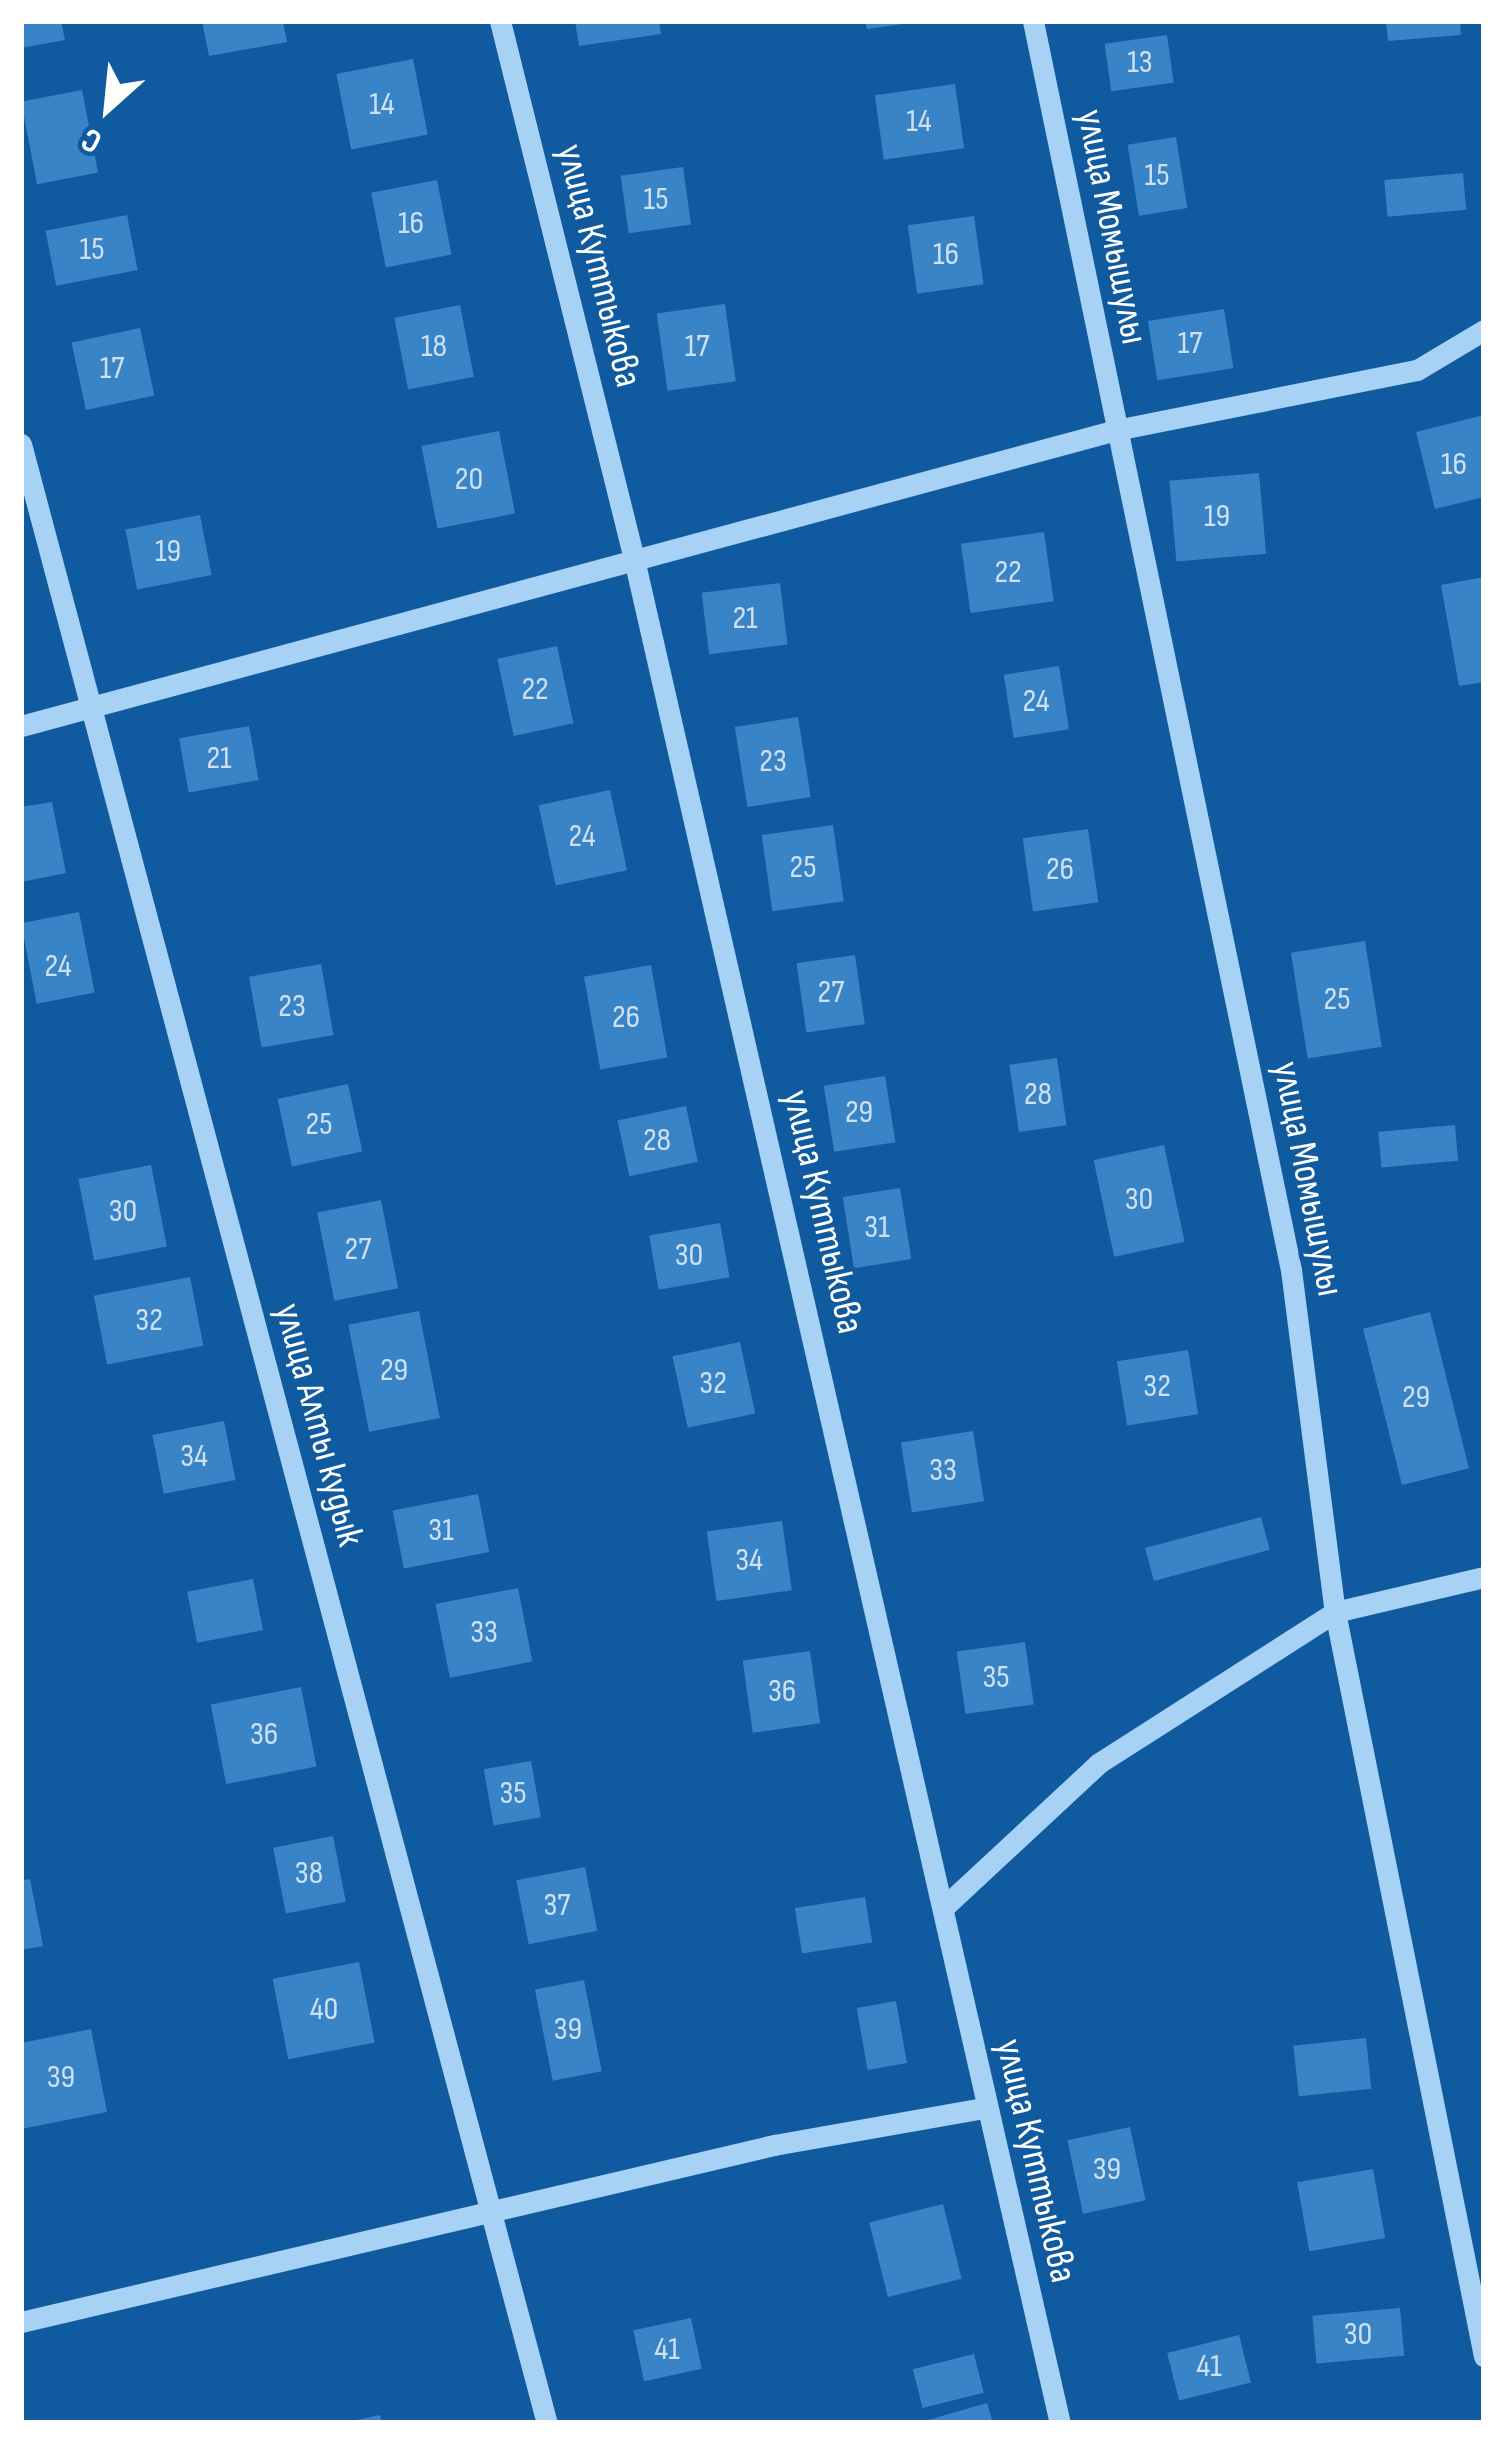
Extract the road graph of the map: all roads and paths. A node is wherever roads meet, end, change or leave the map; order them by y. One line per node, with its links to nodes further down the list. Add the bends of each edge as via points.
1 (500, 21): 6 (street, улица Куттыкова)
2 (1033, 21): 4 (street, улица Момышулы)
3 (1484, 330): 4 (street, via 1418,370)
4 (1116, 430): 6 (street); 10 (street, улица Момышулы, via 1292,1270)
5 (21, 444): 7 (street, улица Алты кудык)
6 (634, 560): 7 (street); 11 (street, улица Куттыкова)
7 (91, 709): 8 (street); 13 (street, улица Алты кудык)
8 (21, 726)
9 (1484, 1577): 10 (street)
10 (1335, 1612): 11 (street, via 1099,1763); 15 (street, улица Момышулы)
11 (943, 1907): 12 (street, улица Куттыкова)
12 (983, 2108): 13 (street, via 774,2145); 17 (street, улица Куттыкова)
13 (490, 2212): 14 (street); 16 (street, улица Алты кудык)
14 (21, 2322)
15 (1484, 2356)
16 (547, 2423)
17 (1060, 2423)

